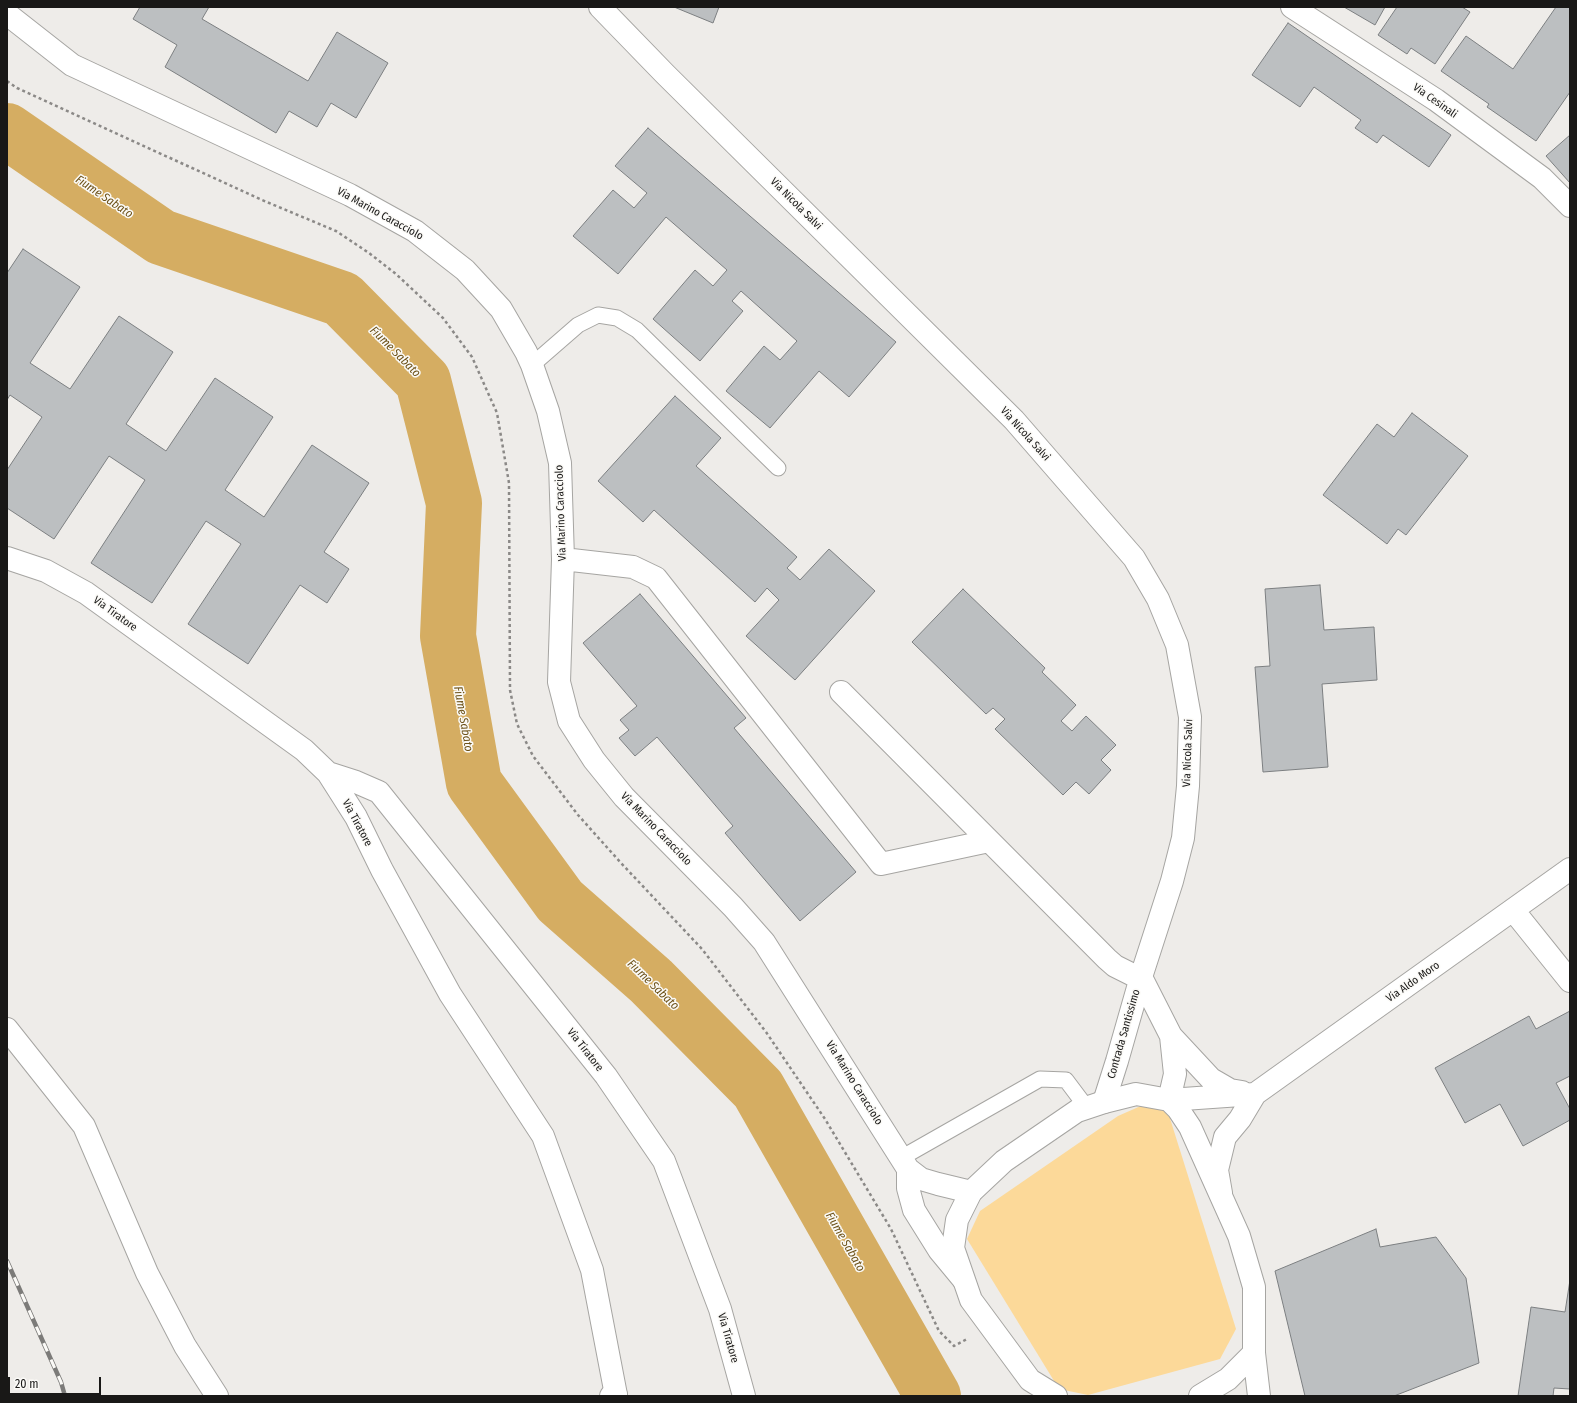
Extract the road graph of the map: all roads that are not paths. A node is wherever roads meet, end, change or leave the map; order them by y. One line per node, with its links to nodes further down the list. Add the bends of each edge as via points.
1 (600, 7): 14 (street, Via Nicola Salvi, via 670,80 1014,420 1134,558 1158,599 1177,645 1190,717 1188,786 1183,838)
2 (1292, 7): 4 (street, Via Cesinali, via 1436,100 1542,178)
3 (7, 14): 5 (street, Via Marino Caracciolo, via 72,66 350,195 415,231 465,270 501,309)
4 (1570, 206)
5 (532, 365): 6 (lane, via 578,325 598,315 617,318 637,330); 8 (street, Via Marino Caracciolo, via 548,411 560,463)
6 (778, 468)
7 (7, 558): 10 (street, Via Tiratore, via 46,571 86,593 304,750)
8 (563, 559): 11 (street, via 633,567 656,578 881,864); 21 (street, Via Marino Caracciolo, via 559,682 570,721 594,760 624,797 733,907 764,942)
9 (841, 692): 11 (street)
10 (328, 773): 28 (street, Via Tiratore, via 356,817 450,994 544,1136 592,1270); 29 (street, Via Tiratore, via 379,792 606,1076 664,1161 720,1309)
11 (989, 841): 14 (street, via 1107,959 1115,966)
12 (1570, 870): 13 (street, Via Aldo Moro)
13 (1513, 910): 15 (street); 18 (street, Via Aldo Moro)
14 (1141, 977): 17 (street, Contrada Santissimo); 20 (street, Contrada Santissimo, via 1117,1061)
15 (1570, 981)
16 (7, 1029): 27 (street, via 84,1126 147,1273 185,1346)
17 (1171, 1036): 18 (street, via 1211,1079 1230,1090); 19 (street, Contrada Santissimo, via 1175,1074)
18 (1255, 1094): 19 (street); 23 (street, via 1240,1119 1225,1137 1217,1170)
19 (1169, 1100): 20 (street, via 1136,1094); 23 (street, via 1190,1127)
20 (1095, 1105): 21 (lane, via 1066,1080 1040,1079); 22 (street, via 1078,1111 1004,1161)
21 (904, 1163): 22 (street, via 921,1178); 24 (street, via 914,1210 939,1250)
22 (971, 1192): 24 (street, via 957,1220 953,1248)
23 (1221, 1195): 25 (street, via 1239,1236 1254,1287)
24 (963, 1279): 26 (street, via 971,1300)
25 (1254, 1353): 31 (street, via 1228,1379); 32 (street)
26 (1032, 1388): 30 (street)
27 (217, 1396)
28 (614, 1396)
29 (744, 1396)
30 (1056, 1396)
31 (1200, 1396)
32 (1259, 1396)

